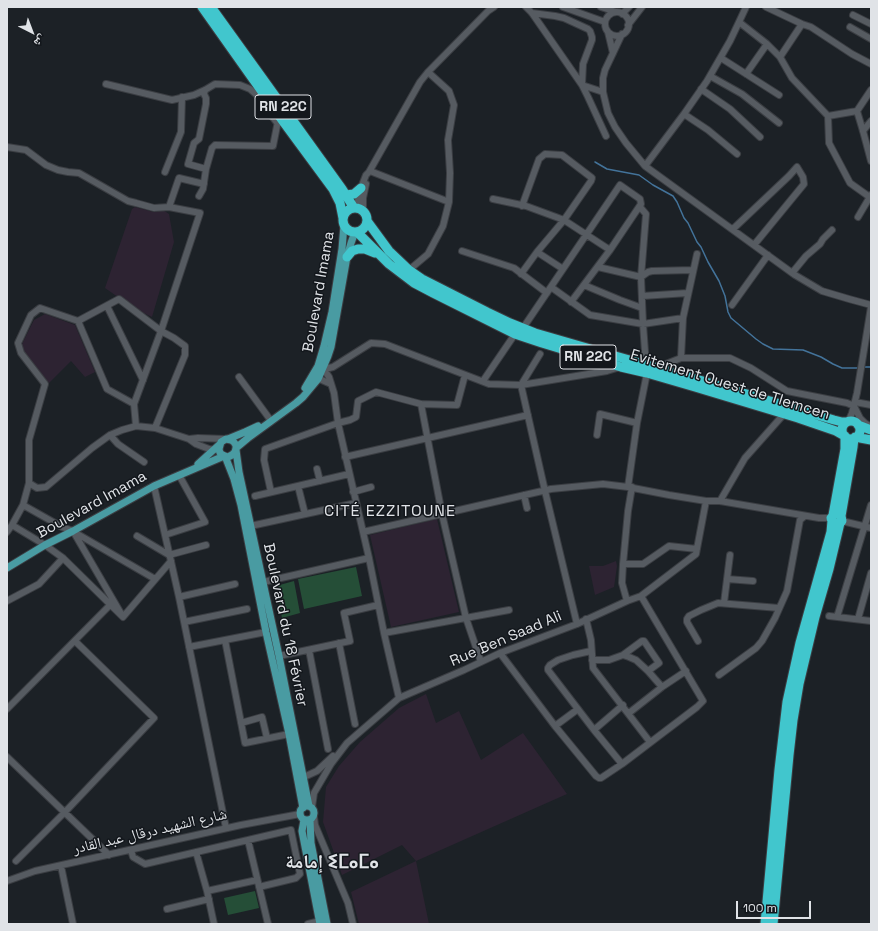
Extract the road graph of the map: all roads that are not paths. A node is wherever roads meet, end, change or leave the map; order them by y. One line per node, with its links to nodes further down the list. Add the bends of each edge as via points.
1 (202, 7): 42 (highway, RN 22C)
2 (211, 7): 61 (highway, Evitement Ouest de Tlemcen / RN 22C)
3 (494, 7): 12 (street)
4 (497, 7): 12 (street)
5 (526, 7): 13 (street)
6 (563, 7): 16 (street)
7 (601, 7): 14 (street)
8 (629, 7): 14 (street)
9 (642, 7): 20 (street)
10 (746, 7): 17 (street)
11 (766, 7): 18 (street)
12 (488, 11): 30 (street)
13 (532, 13): 34 (street); 34 (street, via 564,18 590,31 592,40 583,64)
14 (620, 13): 16 (street, via 614,12); 20 (street, via 627,19)
15 (853, 15): 19 (street)
16 (605, 22): 22 (street)
17 (739, 22): 25 (street); 28 (street)
18 (802, 24): 27 (street); 29 (street)
19 (871, 24)
20 (628, 25): 23 (street)
21 (850, 27): 24 (street)
22 (608, 32): 23 (street); 26 (street)
23 (622, 34): 26 (street)
24 (871, 39)
25 (767, 44): 27 (street); 31 (street)
26 (613, 53): 39 (street, via 605,70)
27 (780, 57): 45 (street, via 792,78)
28 (721, 58): 31 (street); 32 (street)
29 (871, 64)
30 (428, 72): 57 (street); 65 (street, via 449,91 454,105 448,140)
31 (746, 74): 40 (street)
32 (710, 76): 35 (street); 48 (street, via 742,94)
33 (106, 84): 41 (street, via 172,100)
34 (582, 85): 39 (street); 50 (street)
35 (701, 89): 44 (street); 51 (street, via 730,109)
36 (206, 90): 38 (street, via 215,84 240,85); 41 (street); 56 (street, via 199,139 194,142 188,164)
37 (871, 90): 43 (street)
38 (253, 92): 42 (street); 46 (street)
39 (603, 92): 55 (street, via 608,113 615,127)
40 (779, 95)
41 (182, 98): 58 (street, via 180,132)
42 (275, 110): 46 (highway, RN 22C)
43 (856, 111): 45 (street); 49 (street)
44 (684, 114): 53 (street); 55 (street)
45 (828, 116): 63 (street, via 829,143 850,183)
46 (279, 121): 56 (street, via 273,146 215,145); 72 (highway, RN 22C, via 333,189 340,203)
47 (871, 121): 49 (street)
48 (779, 123)
49 (863, 131): 54 (street)
50 (606, 136)
51 (760, 137)
52 (7, 147): 67 (street, via 26,150 46,165 58,170 79,173 128,201 154,208)
53 (737, 154)
54 (871, 161)
55 (645, 166): 73 (street)
56 (206, 169): 59 (street)
57 (370, 171): 60 (street); 65 (street); 69 (street)
58 (165, 172)
59 (204, 184): 62 (street); 67 (street, via 179,178)
60 (360, 188): 61 (highway, via 357,193); 69 (street)
61 (346, 195): 69 (highway, Evitement Ouest de Tlemcen / RN 22C)
62 (199, 196)
63 (871, 197): 70 (street)
64 (493, 199): 66 (street)
65 (449, 202): 87 (street, via 443,226 428,254)
66 (522, 206): 71 (street); 71 (street, via 539,160 545,154 562,155 592,178)
67 (169, 207): 105 (street, via 200,213)
68 (640, 207): 76 (street, via 640,199 620,185); 78 (street); 91 (street, via 646,214)
69 (360, 212): 72 (highway, via 349,210 345,213); 75 (highway, via 364,227); 87 (highway, Evitement Ouest de Tlemcen / RN 22C, via 389,251)
70 (858, 217)
71 (564, 220): 76 (street); 80 (street)
72 (344, 221): 75 (highway, via 348,230); 110 (main road, Boulevard Imama, via 342,249)
73 (732, 229): 77 (street); 77 (street, via 797,168 804,184)
74 (832, 230): 89 (street)
75 (356, 232): 83 (highway, Evitement Ouest de Tlemcen / RN 22C); 84 (main road, Boulevard Imama)
76 (587, 234): 78 (street); 86 (street)
77 (754, 245): 82 (street)
78 (610, 250): 85 (street)
79 (462, 251): 90 (street, via 514,268)
80 (537, 252): 86 (street); 90 (street)
81 (697, 254): 88 (street)
82 (768, 255): 89 (street); 97 (street)
83 (380, 256): 84 (highway, via 362,248); 106 (highway, Evitement Ouest de Tlemcen / RN 22C, via 414,283)
84 (347, 257): 110 (main road, Boulevard Imama, via 331,347)
85 (598, 267): 91 (street); 92 (street)
86 (563, 269): 93 (street)
87 (409, 270): 104 (highway, Evitement Ouest de Tlemcen / RN 22C, via 439,288)
88 (693, 270): 91 (street, via 652,271); 94 (street)
89 (792, 273): 99 (street, via 822,291)
90 (521, 274): 93 (street)
91 (641, 277): 95 (street)
92 (584, 285): 96 (street); 100 (street)
93 (549, 290): 96 (street); 104 (street)
94 (688, 293): 95 (street); 101 (street)
95 (642, 296): 100 (street)
96 (571, 302): 103 (street, via 590,315)
97 (732, 305)
98 (107, 306): 102 (street); 105 (street, via 119,299); 116 (street)
99 (871, 306): 122 (street)
100 (642, 308): 103 (street)
101 (683, 318): 103 (street); 108 (street)
102 (78, 321): 120 (street, via 107,389); 152 (street, via 40,308 31,315 18,343 21,353 45,384 29,440)
103 (643, 324): 112 (street)
104 (523, 328): 112 (highway, Evitement Ouest de Tlemcen / RN 22C)
105 (161, 331): 116 (street); 134 (street, via 185,346 185,355)
106 (515, 334): 109 (highway, Evitement Ouest de Tlemcen / RN 22C); 117 (street)
107 (540, 354): 119 (street)
108 (681, 358): 111 (street); 122 (street, via 730,358 787,391)
109 (621, 366): 112 (highway, Evitement Ouest de Tlemcen / RN 22C); 119 (street, via 607,371)
110 (322, 367): 113 (street, via 333,367 370,343 385,344); 115 (main road, Boulevard Imama); 118 (street)
111 (656, 368): 112 (highway, Evitement Ouest de Tlemcen / RN 22C); 126 (highway, Evitement Ouest de Tlemcen / RN 22C)
112 (646, 369): 124 (highway, Evitement Ouest de Tlemcen / RN 22C); 130 (street)
113 (465, 375): 117 (street); 121 (street, via 457,404)
114 (239, 377): 127 (street)
115 (316, 377): 118 (street); 127 (main road, Boulevard Imama); 143 (main road, Boulevard Imama, via 303,397)
116 (142, 380): 120 (street)
117 (483, 381): 119 (street, via 489,384)
118 (331, 384): 129 (street)
119 (521, 385): 125 (street)
120 (134, 404): 132 (street)
121 (421, 404): 129 (street, via 376,392 358,401 356,417); 139 (street)
122 (854, 404): 123 (street); 126 (street, via 841,418); 128 (street); 131 (street); 133 (street, via 860,418)
123 (871, 406)
124 (784, 414): 138 (highway, Evitement Ouest de Tlemcen / RN 22C); 163 (street, via 745,458)
125 (528, 415): 139 (street); 157 (street)
126 (819, 416): 128 (highway, Evitement Ouest de Tlemcen / RN 22C)
127 (269, 418): 141 (main road, Boulevard Imama, via 250,430)
128 (847, 422): 131 (highway, Evitement Ouest de Tlemcen / RN 22C, via 853,421); 138 (highway, Evitement Ouest de Tlemcen, via 842,429)
129 (338, 423): 145 (street); 158 (street, via 265,449 264,460)
130 (637, 423): 137 (street, via 600,414); 156 (street)
131 (857, 424): 135 (highway, Evitement Ouest de Tlemcen / RN 22C); 138 (highway, via 859,433)
132 (136, 426): 134 (street); 136 (street)
133 (871, 427)
134 (155, 428): 140 (street)
135 (871, 430)
136 (110, 435): 146 (street, via 118,444); 152 (street, via 46,487 37,488)
137 (597, 435)
138 (849, 436): 142 (highway, Evitement Ouest de Tlemcen / RN 22C); 171 (highway)
139 (427, 438): 145 (street); 169 (street)
140 (189, 439): 141 (street); 144 (street, via 196,444)
141 (227, 439): 143 (main road, via 233,441); 144 (main road, via 223,440)
142 (871, 440)
143 (236, 449): 144 (main road, via 232,455); 174 (main road, Boulevard du 18 Février)
144 (220, 451): 148 (main road, Boulevard Imama); 148 (main road, Boulevard Imama); 174 (main road, Boulevard du 18 Février, via 234,479)
145 (345, 457): 150 (street)
146 (144, 462)
147 (317, 468): 151 (street)
148 (191, 470): 149 (main road, Boulevard Imama)
149 (179, 474): 153 (main road, Boulevard Imama); 179 (street, via 205,522)
150 (349, 474): 151 (street); 159 (street)
151 (320, 481): 154 (street)
152 (28, 483): 165 (street)
153 (154, 486): 176 (main road, Boulevard Imama); 179 (street)
154 (298, 486): 158 (street); 168 (street)
155 (371, 487): 159 (street)
156 (630, 487): 157 (street, via 603,484); 162 (street); 189 (street)
157 (545, 491): 160 (street); 215 (street)
158 (271, 492): 161 (street)
159 (354, 492): 164 (street)
160 (524, 495): 167 (street); 169 (street)
161 (255, 496)
162 (706, 501): 163 (street); 183 (street)
163 (720, 501): 170 (street)
164 (356, 503): 168 (street); 178 (street)
165 (23, 505): 172 (street); 176 (street)
166 (871, 505): 173 (street)
167 (527, 508)
168 (305, 514): 174 (street)
169 (442, 514): 178 (street); 210 (street)
170 (805, 516): 171 (street); 204 (street, via 800,520 787,591)
171 (836, 519): 173 (street); 272 (highway, via 800,643 787,702); 273 (highway, via 829,569 799,684 793,720)
172 (12, 525): 177 (street); 181 (street)
173 (864, 526): 175 (street); 209 (street)
174 (248, 527): 195 (main road, Boulevard du 18 Février)
175 (871, 528)
176 (73, 531): 181 (main road, Boulevard Imama); 192 (street); 208 (street)
177 (7, 532)
178 (363, 532): 187 (street)
179 (165, 534): 184 (street)
180 (137, 536): 184 (street)
181 (45, 545): 186 (street); 190 (main road, Boulevard Imama)
182 (206, 545): 184 (street)
183 (697, 549): 189 (street, via 669,546 643,564); 197 (street, Rue Ben Saad Ali, via 696,554)
184 (169, 555): 188 (street)
185 (730, 555): 193 (street)
186 (63, 558): 199 (street, via 39,584); 202 (street)
187 (368, 558): 195 (street); 203 (street)
188 (171, 562): 192 (street); 198 (street)
189 (623, 564): 200 (street, via 622,583)
190 (7, 568)
191 (871, 573): 212 (street)
192 (155, 579): 208 (street)
193 (727, 579): 194 (street); 201 (street)
194 (753, 582)
195 (260, 583): 216 (main road, Boulevard du 18 Février); 227 (main road, Boulevard du 18 Février)
196 (235, 584): 198 (street)
197 (641, 596): 200 (street, Rue Ben Saad Ali); 231 (street)
198 (179, 597): 214 (street)
199 (7, 601)
200 (627, 601): 211 (street, Rue Ben Saad Ali)
201 (724, 603): 204 (street); 220 (street, via 718,603 689,616 687,622)
202 (110, 604): 208 (street); 219 (street)
203 (378, 605): 217 (street); 221 (street, via 344,613 350,641)
204 (779, 608): 232 (street, via 756,648)
205 (247, 609): 214 (street)
206 (509, 610): 210 (street)
207 (829, 616): 209 (street)
208 (123, 617)
209 (836, 617): 212 (street)
210 (466, 618): 217 (street); 229 (street)
211 (586, 619): 215 (street, Rue Ben Saad Ali); 224 (street)
212 (858, 619): 213 (street)
213 (871, 621)
214 (184, 622): 222 (street)
215 (577, 624): 225 (street, Rue Ben Saad Ali)
216 (266, 632): 218 (street); 243 (main road, Boulevard du 18 Février)
217 (384, 633): 234 (street)
218 (225, 640): 222 (street); 239 (street)
219 (75, 641): 236 (street); 251 (street, via 154,718)
220 (698, 641)
221 (338, 643): 223 (street); 240 (street)
222 (189, 647): 253 (street)
223 (309, 650): 227 (street); 247 (street)
224 (591, 651): 228 (street); 237 (street, via 562,658 548,668)
225 (500, 653): 229 (street, Rue Ben Saad Ali); 241 (street)
226 (623, 655): 228 (street, via 609,660); 230 (street, via 636,660); 230 (street, via 644,641 659,663)
227 (279, 656): 250 (main road, Boulevard du 18 Février)
228 (592, 660): 235 (street, via 593,668)
229 (480, 662): 234 (street, Rue Ben Saad Ali)
230 (648, 671): 233 (street)
231 (686, 671): 233 (street); 245 (street, via 703,701)
232 (719, 675)
233 (662, 687): 238 (street)
234 (399, 698): 246 (street, Rue Ben Saad Ali)
235 (623, 706): 238 (street); 242 (street)
236 (7, 709)
237 (578, 709): 241 (street); 242 (street)
238 (629, 713): 245 (street)
239 (241, 723): 244 (street, via 245,743); 244 (street, via 262,717)
240 (355, 724)
241 (555, 726): 249 (street, via 599,778)
242 (594, 730): 249 (street)
243 (289, 734): 244 (street); 252 (main road, Boulevard du 18 Février)
244 (267, 738)
245 (650, 742): 249 (street)
246 (347, 743): 250 (street, via 317,771); 252 (street, Rue Ben Saad Ali, via 314,793)
247 (328, 749)
248 (7, 757): 251 (street)
249 (622, 764)
250 (304, 777): 252 (main road, Boulevard du 18 Février)
251 (65, 812): 257 (street); 258 (street)
252 (308, 813): 253 (street, شارع الشهيد درقال عبد القادر); 266 (main road); 271 (street, via 348,903)
253 (226, 828): 255 (street, شارع الشهيد درقال عبد القادر)
254 (248, 840): 256 (street); 260 (street); 262 (street, via 292,830 300,874 296,878)
255 (131, 850): 256 (street, via 133,857 145,864); 257 (street, شارع الشهيد درقال عبد القادر)
256 (196, 852): 263 (street)
257 (109, 855): 259 (street, شارع الشهيد درقال عبد القادر)
258 (16, 861)
259 (61, 866): 261 (street, شارع الشهيد درقال عبد القادر, via 35,871); 267 (street)
260 (257, 880): 262 (street); 263 (street)
261 (7, 881)
262 (259, 887): 269 (street)
263 (207, 890): 264 (street)
264 (209, 899): 265 (street); 268 (street)
265 (167, 909)
266 (322, 923): 270 (street)
267 (73, 924)
268 (214, 924)
269 (268, 924)
270 (308, 924)
271 (353, 924)
272 (765, 924)
273 (773, 924)

